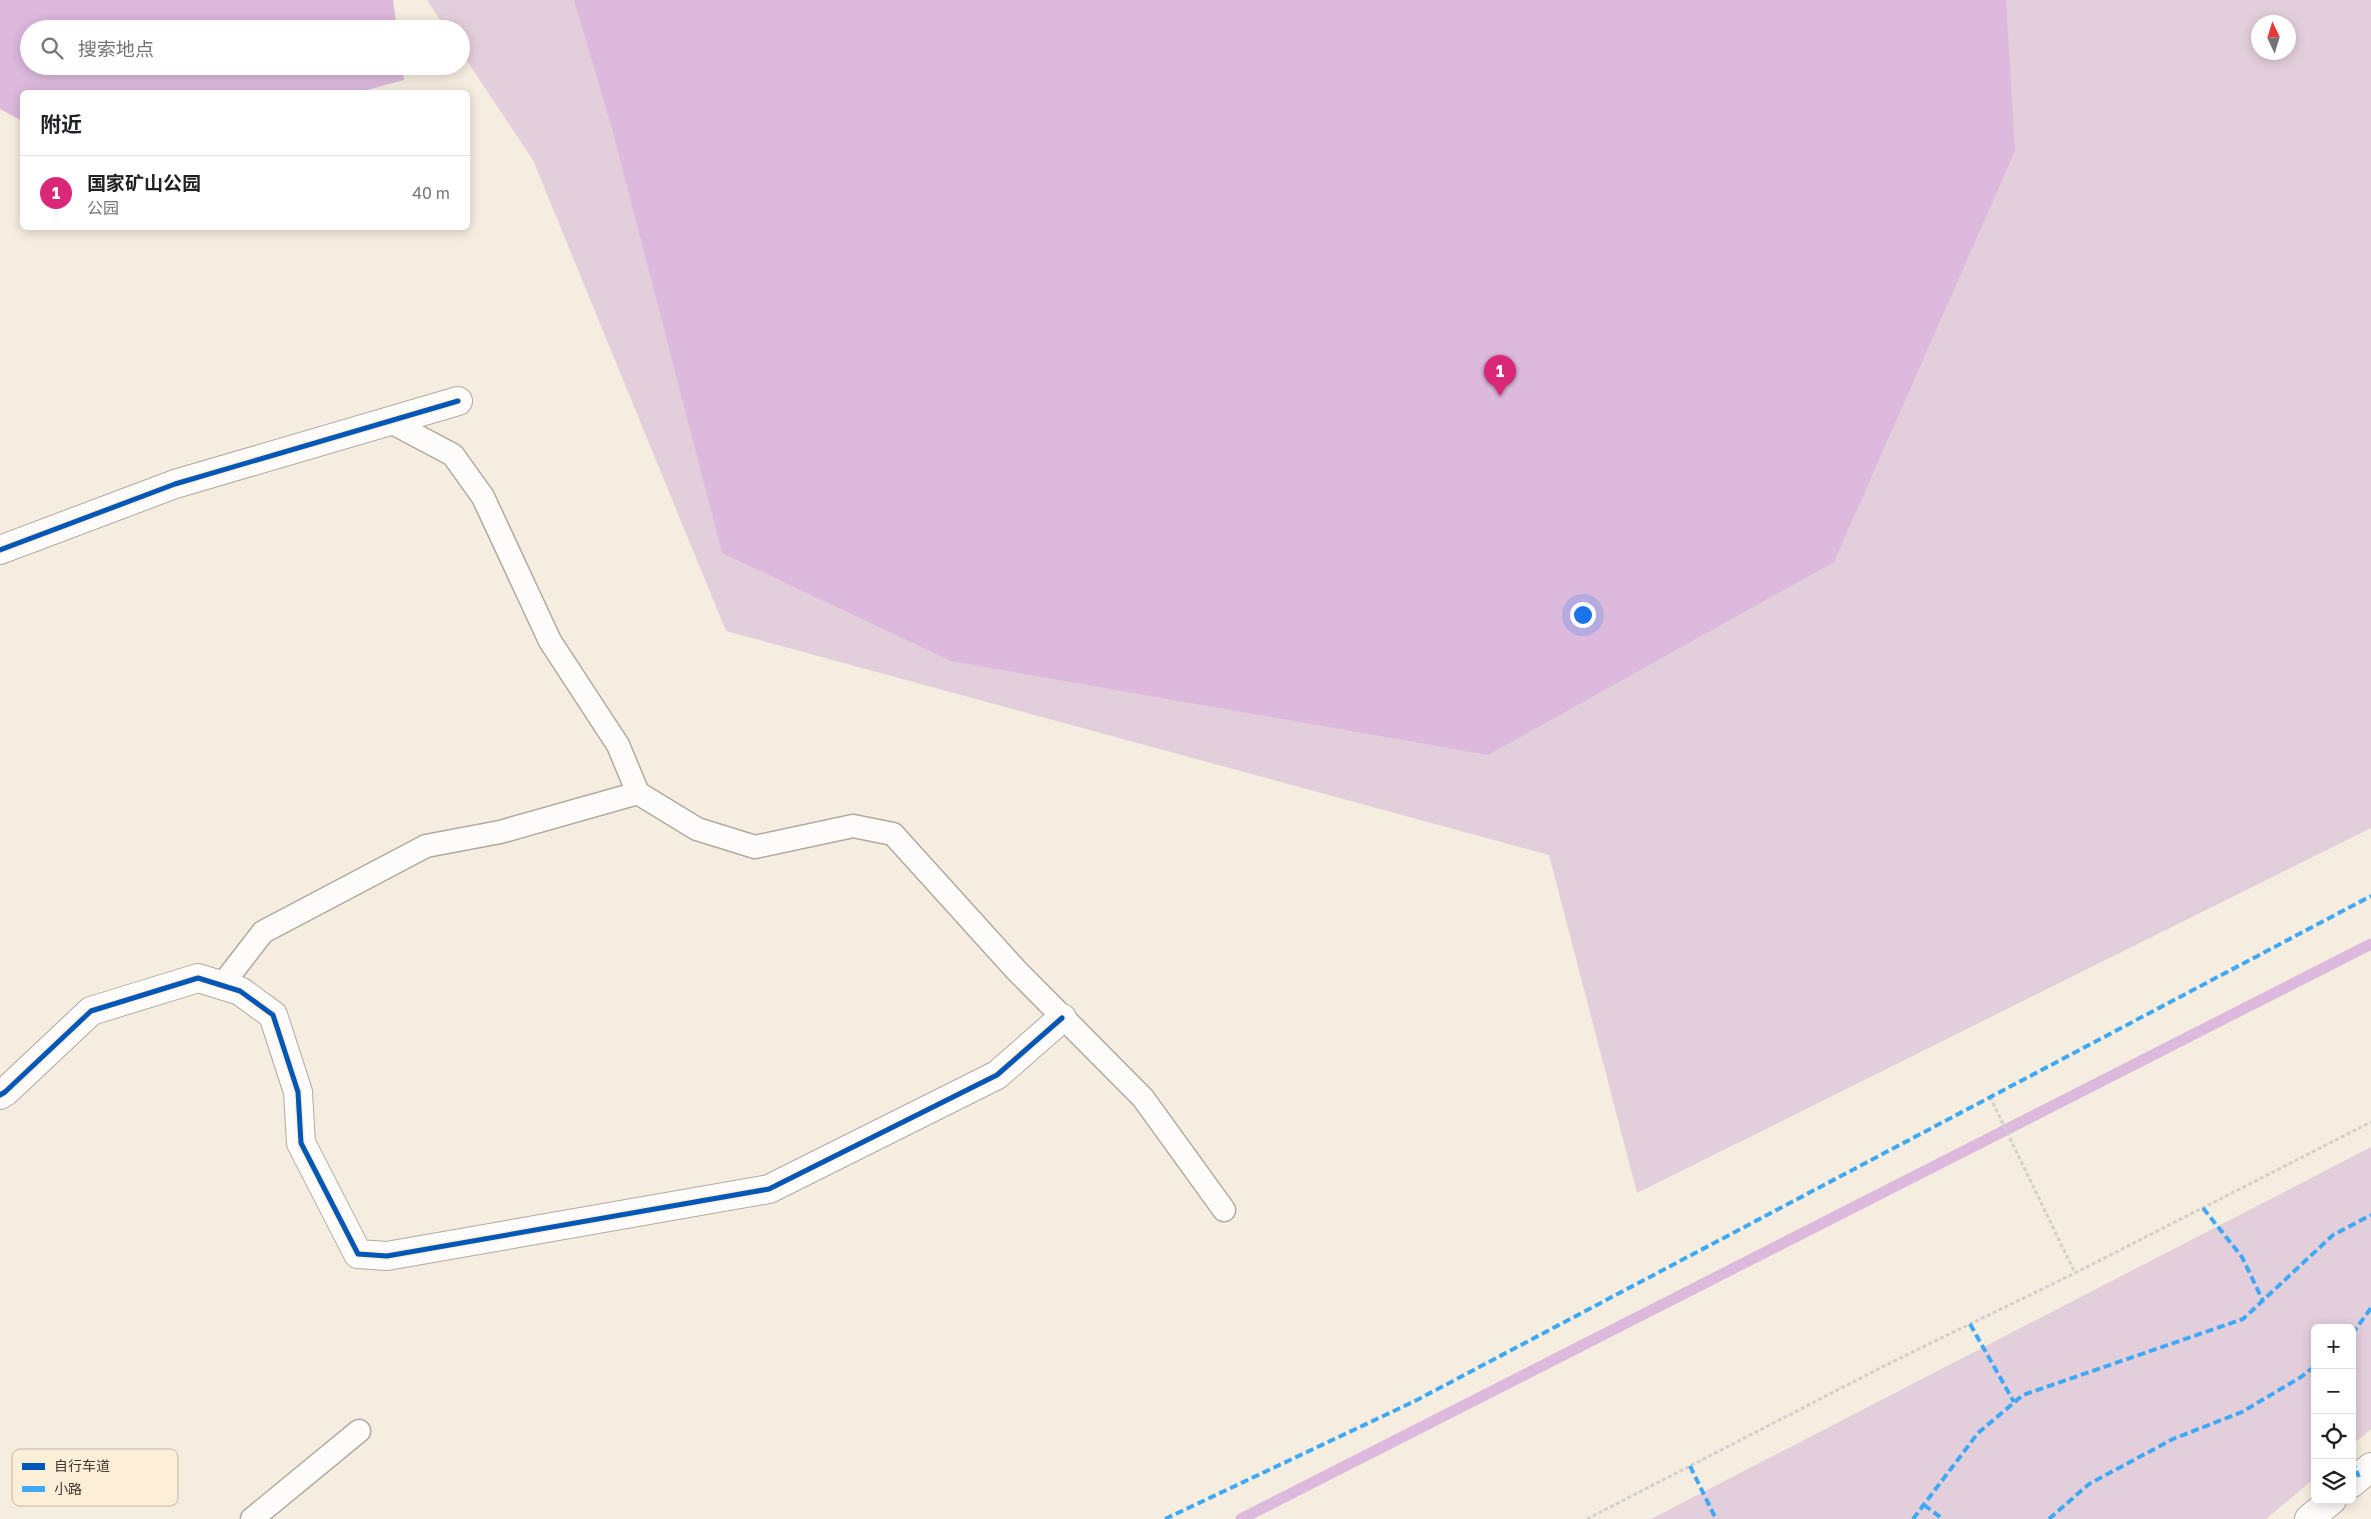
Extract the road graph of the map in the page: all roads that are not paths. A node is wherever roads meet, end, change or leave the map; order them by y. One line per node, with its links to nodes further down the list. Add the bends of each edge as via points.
1 (458, 400): 2 (street)
2 (389, 421): 3 (street, via 175,484); 4 (lane, via 453,455 482,497 550,641 618,745)
3 (0, 550)
4 (638, 792): 5 (lane, via 500,832 426,846 263,932); 6 (lane, via 697,829 755,847 854,826 893,834)
5 (222, 985): 6 (street, via 240,991 272,1015 298,1092 301,1143 358,1254 387,1256 769,1189 997,1075); 7 (street, via 198,978 91,1011)
6 (1062, 1018): 8 (lane, via 1143,1098)
7 (0, 1095)
8 (1224, 1210)
9 (359, 1430): 13 (lane)
10 (2371, 1467): 11 (street)
11 (2356, 1480)
12 (2327, 1504): 14 (street)
13 (252, 1519)
14 (2310, 1519)

